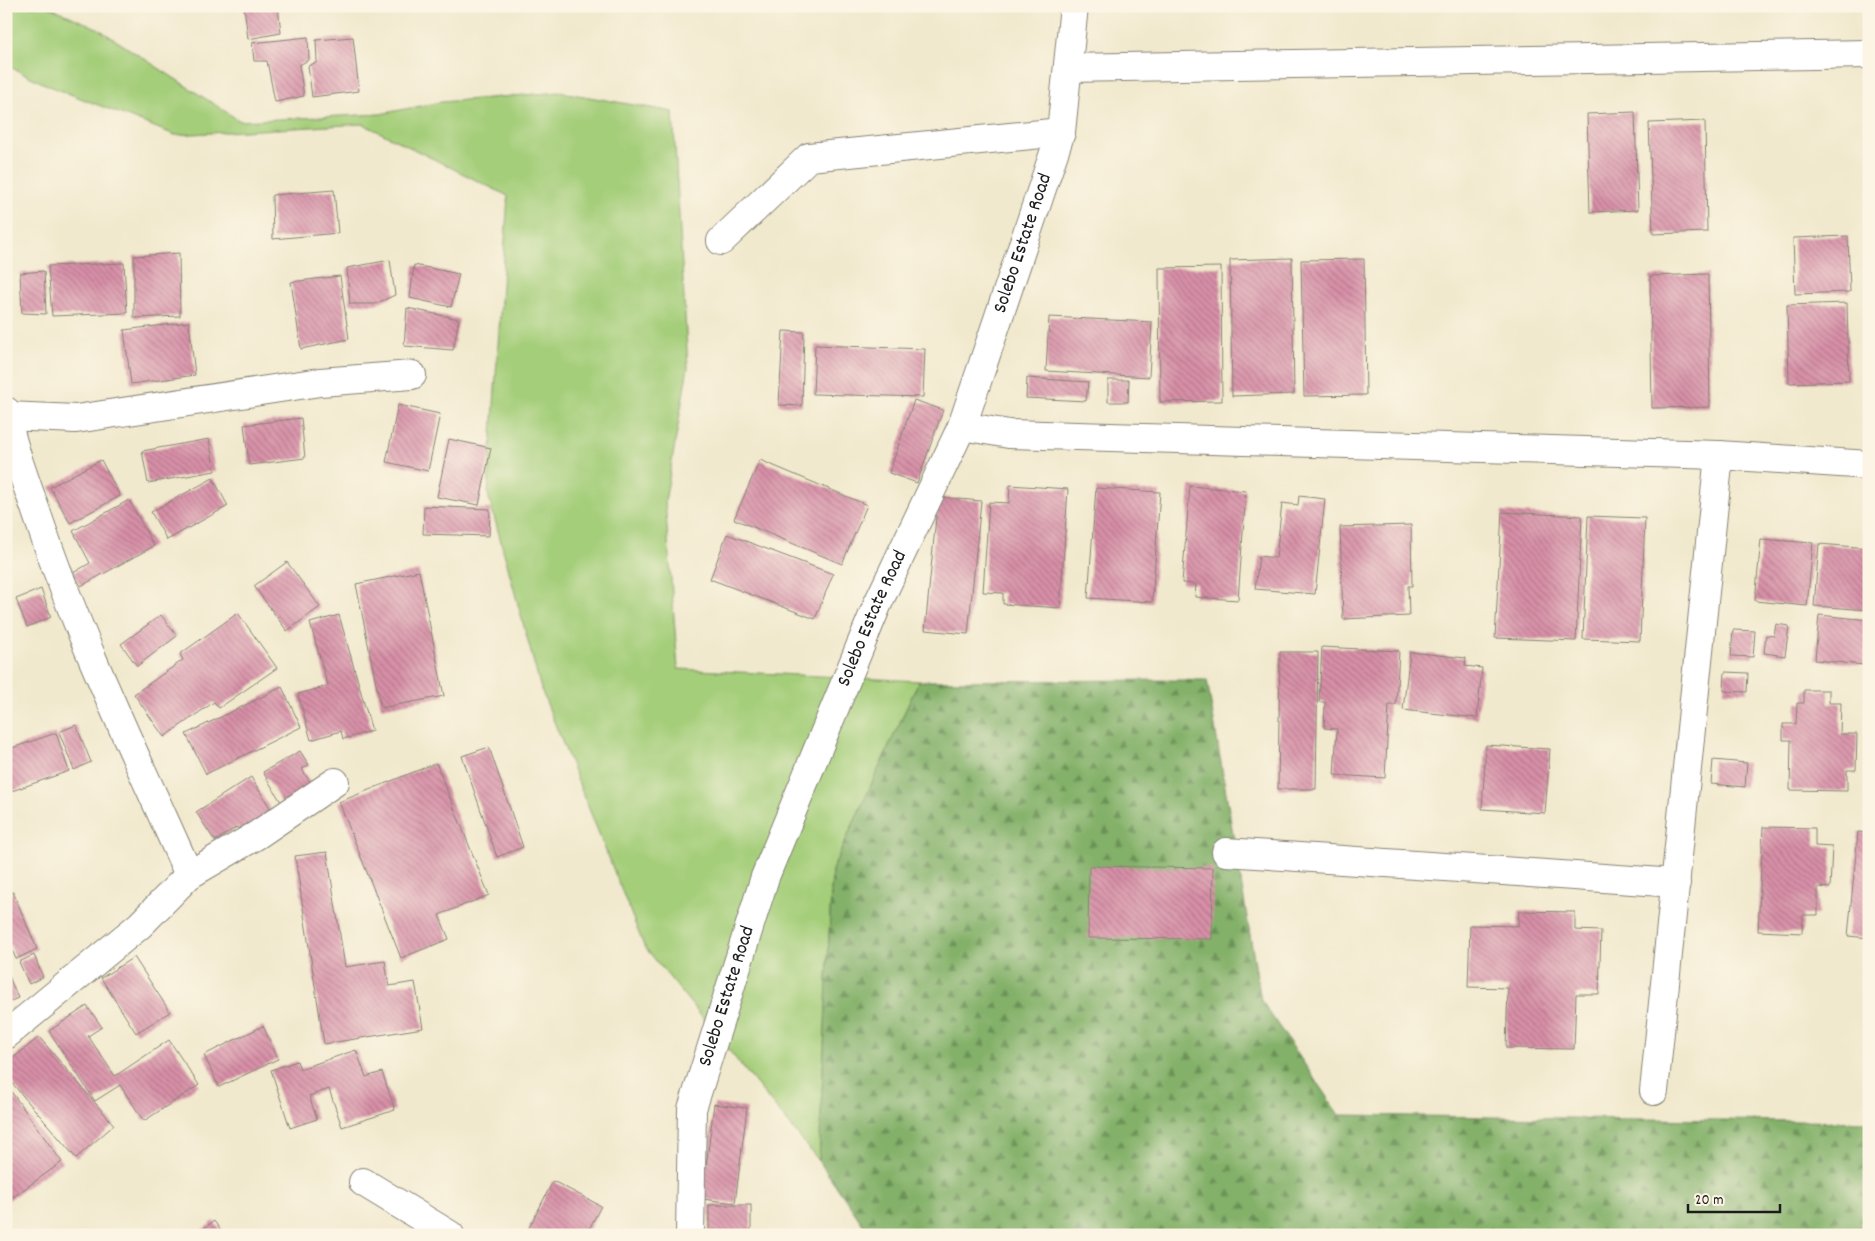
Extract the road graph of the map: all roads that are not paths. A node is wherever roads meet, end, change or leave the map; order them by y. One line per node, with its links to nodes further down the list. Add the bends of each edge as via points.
1 (1074, 6): 3 (street, Solebo Estate Road)
2 (1869, 54): 3 (street)
3 (1068, 68): 4 (street, Solebo Estate Road)
4 (1061, 132): 5 (street, via 809,157); 9 (street, Solebo Estate Road)
5 (722, 241)
6 (412, 375): 8 (street, via 320,382 76,419)
7 (6, 411): 8 (street)
8 (7, 416): 14 (street, via 58,576)
9 (962, 426): 10 (street, via 1009,434); 20 (street, Solebo Estate Road, via 878,603 766,877 692,1109)
10 (1719, 455): 11 (street); 15 (street)
11 (1869, 465)
12 (336, 782): 14 (street, via 257,835)
13 (1226, 852): 15 (street)
14 (189, 875): 16 (street, via 140,925)
15 (1676, 883): 17 (street)
16 (6, 1035)
17 (1654, 1090)
18 (363, 1182): 19 (street)
19 (450, 1235)
20 (690, 1235)

